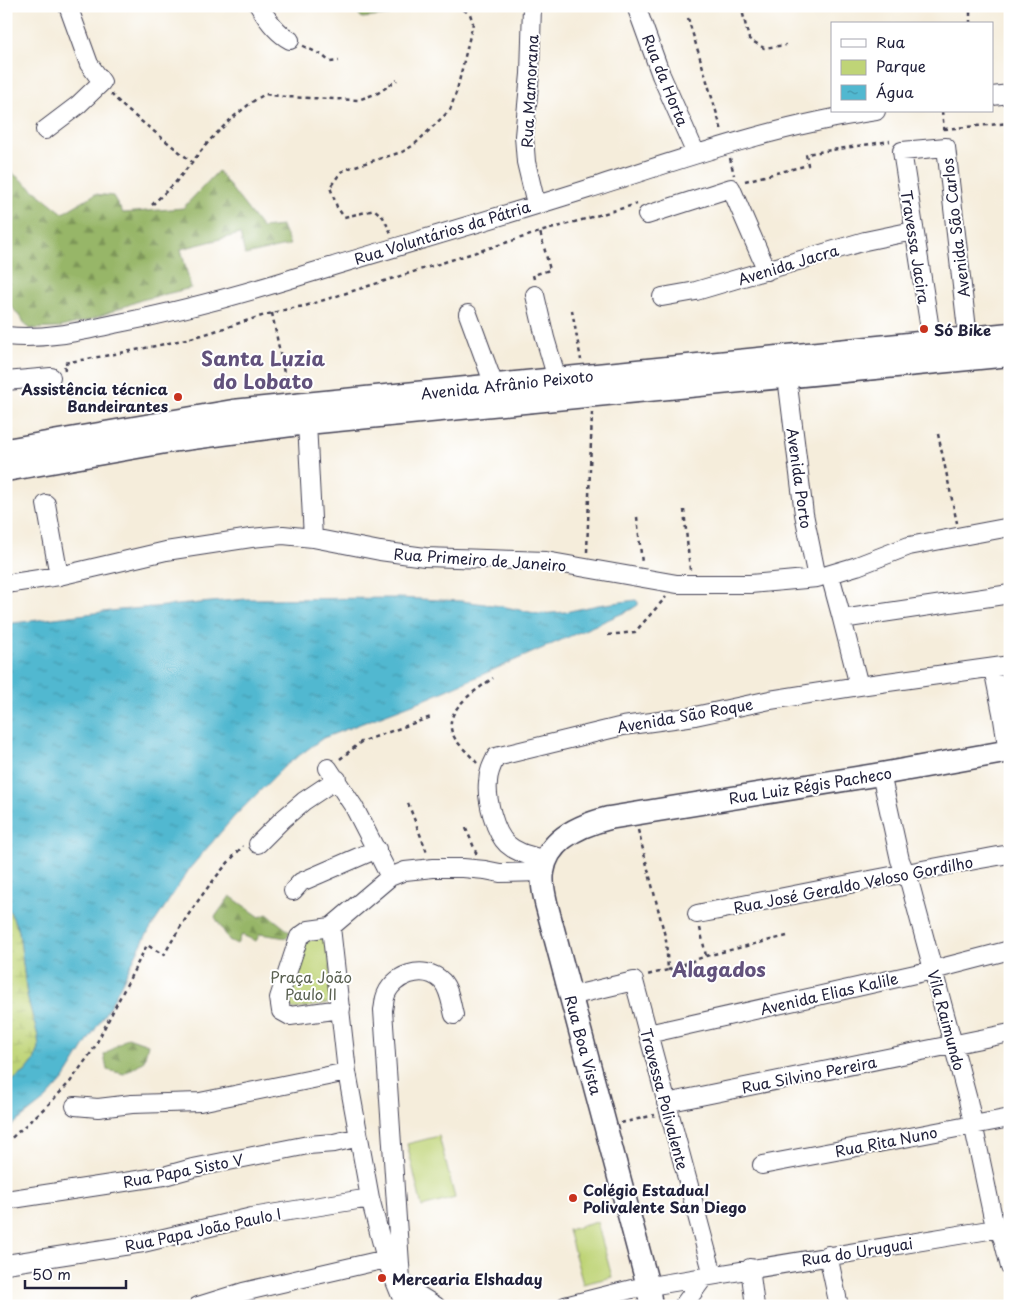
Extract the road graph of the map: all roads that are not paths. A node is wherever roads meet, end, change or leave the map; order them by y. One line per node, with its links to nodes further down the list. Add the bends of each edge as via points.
1 (68, 6): 9 (street, via 89,64 102,82)
2 (259, 6): 5 (street)
3 (532, 6): 12 (street, Rua Mamorana, via 524,136 526,162)
4 (636, 6): 11 (street, Rua da Horta)
5 (290, 40)
6 (1010, 94): 7 (street)
7 (994, 96)
8 (871, 112): 11 (street, Rua Voluntários da Pátria, via 793,128)
9 (45, 130)
10 (902, 151): 14 (street, Travessa Jacira); 21 (street, Avenida São Carlos, via 946,146)
11 (696, 154): 12 (street, Rua Voluntários da Pátria)
12 (536, 204): 20 (street, Rua Voluntários da Pátria, via 174,312 62,335)
13 (646, 215): 15 (street, via 731,188)
14 (913, 231): 15 (street, Avenida Jacra, via 865,241); 22 (street, Travessa Jacira)
15 (767, 270): 17 (street, Avenida Jacra, via 696,291)
16 (535, 295): 26 (street)
17 (662, 297)
18 (468, 314): 28 (street)
19 (1010, 334): 21 (main road, Avenida Afrânio Peixoto)
20 (6, 336)
21 (968, 338): 22 (main road, Avenida Afrânio Peixoto)
22 (932, 342): 29 (main road, Avenida Afrânio Peixoto)
23 (1010, 355): 25 (main road, Avenida Afrânio Peixoto)
24 (51, 377): 27 (street)
25 (787, 377): 29 (main road, Avenida Afrânio Peixoto); 37 (street, Avenida Porto, via 804,514)
26 (557, 378): 28 (main road, Avenida Afrânio Peixoto); 29 (main road, Avenida Afrânio Peixoto)
27 (6, 381)
28 (494, 385): 31 (main road, Avenida Afrânio Peixoto, via 233,411)
29 (588, 386): 30 (main road, Avenida Afrânio Peixoto)
30 (306, 423): 32 (main road, Avenida Afrânio Peixoto, via 177,440); 35 (street)
31 (6, 450)
32 (6, 470)
33 (46, 504): 36 (street)
34 (1010, 527): 37 (street, Rua Primeiro de Janeiro, via 909,546)
35 (313, 538): 36 (street, Rua Primeiro de Janeiro, via 283,535 166,551); 37 (street, Rua Primeiro de Janeiro, via 426,558 546,561 684,584 750,584)
36 (59, 576): 38 (street, Rua Primeiro de Janeiro)
37 (823, 576): 40 (street, Avenida Porto)
38 (6, 584)
39 (1010, 594): 40 (street)
40 (842, 619): 42 (street)
41 (1001, 667): 42 (street, Avenida São Roque); 43 (street, via 1002,713)
42 (859, 686): 48 (street, Avenida São Roque, via 623,726 496,757 489,775 488,797 497,829 502,838)
43 (1009, 752): 44 (main road, Rua Luiz Régis Pacheco)
44 (881, 774): 48 (main road, Rua Luiz Régis Pacheco, via 589,823 562,838); 49 (street, Vila Raimundo, via 900,860)
45 (258, 844): 46 (street, via 332,773)
46 (377, 849): 50 (street); 51 (street, via 301,882)
47 (1010, 854): 49 (street, Rua José Geraldo Veloso Gordilho)
48 (544, 866): 50 (street, via 500,873 433,868 405,870); 56 (main road, Rua Boa Vista, via 546,903)
49 (906, 872): 52 (street, Rua José Geraldo Veloso Gordilho); 55 (street, Vila Raimundo)
50 (390, 877): 53 (street)
51 (293, 891)
52 (697, 914)
53 (331, 927): 57 (street); 57 (street, via 308,930 299,937 279,1005 281,1011 290,1016)
54 (1010, 950): 55 (street, Avenida Elias Kalile)
55 (933, 970): 60 (street, Avenida Elias Kalile); 61 (street, Vila Raimundo)
56 (570, 996): 60 (street, Travessa Polivalente, via 634,981); 78 (main road, Rua Boa Vista)
57 (341, 1009): 62 (street)
58 (454, 1015): 76 (street, via 443,982 422,971 396,980 385,997)
59 (1010, 1033): 61 (street, Rua Silvino Pereira)
60 (648, 1034): 64 (street, Travessa Polivalente)
61 (952, 1045): 64 (street, Rua Silvino Pereira); 66 (street, Vila Raimundo)
62 (347, 1072): 63 (street, via 200,1102 98,1108); 67 (street)
63 (75, 1106)
64 (667, 1108): 77 (street, Travessa Polivalente)
65 (1010, 1118): 66 (street, Rua Rita Nuno)
66 (974, 1124): 68 (street, Rua Rita Nuno); 71 (street, Vila Raimundo, via 992,1218)
67 (359, 1137): 69 (street); 70 (street, Rua Papa Sisto V, via 164,1176)
68 (762, 1165)
69 (370, 1198): 73 (street, Rua Papa João Paulo I, via 252,1217 143,1243); 76 (street)
70 (6, 1200)
71 (1004, 1227): 72 (street, Rua do Uruguai); 74 (street, Vila Raimundo, via 1003,1239)
72 (828, 1255): 75 (street, Rua do Uruguai); 85 (street)
73 (6, 1264)
74 (1010, 1267)
75 (750, 1268): 77 (street, Rua do Uruguai); 84 (street)
76 (392, 1269): 79 (street, via 243,1292); 80 (street); 81 (street, via 417,1294)
77 (708, 1276): 78 (street, Rua do Uruguai); 83 (street)
78 (649, 1296): 82 (street, Rua do Uruguai, via 619,1291)
79 (198, 1306)
80 (405, 1306)
81 (436, 1306)
82 (565, 1306)
83 (683, 1306)
84 (755, 1306)
85 (840, 1306)

